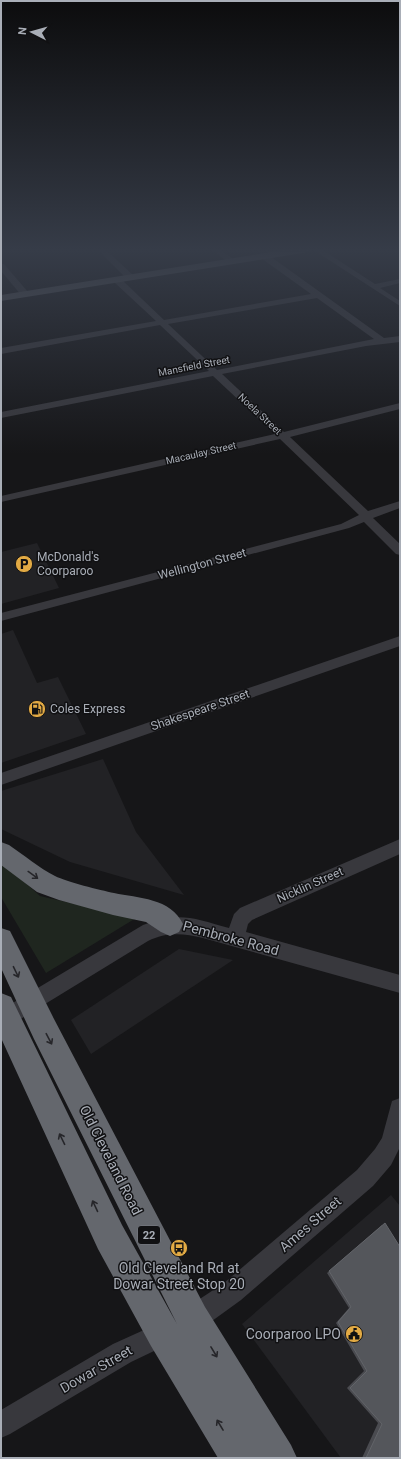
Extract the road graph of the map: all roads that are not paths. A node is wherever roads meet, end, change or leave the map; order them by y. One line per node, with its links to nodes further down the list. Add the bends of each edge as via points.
1 (156, 317): 4 (street, Noela Street)
2 (195, 317): 4 (street)
3 (354, 317): 5 (street)
4 (162, 323): 6 (street); 7 (street, Noela Street)
5 (393, 341): 7 (street, Mansfield Street)
6 (1, 351)
7 (216, 373): 9 (street, Mansfield Street); 10 (street, Noela Street)
8 (400, 406): 10 (street, Macaulay Street)
9 (1, 415)
10 (282, 435): 11 (street, Macaulay Street); 13 (street, Noela Street)
11 (1, 499)
12 (400, 504): 13 (street, Wellington Street)
13 (366, 517): 14 (street, Noela Street); 15 (street, Wellington Street, via 345,526)
14 (400, 551)
15 (1, 617)
16 (400, 641): 17 (street, Shakespeare Street)
17 (1, 780)
18 (400, 846): 21 (street, Nicklin Street, via 246,914 240,920)
19 (1, 852): 20 (highway, one-way to 20, via 46,884 113,904 152,911)
20 (170, 924): 21 (street, Pembroke Road, via 187,925); 24 (street, Pembroke Road, via 152,930 124,945)
21 (235, 938): 23 (street, Pembroke Road)
22 (1, 940): 24 (highway, Old Cleveland Road / 22, one-way to 24)
23 (400, 984)
24 (10, 1013): 26 (highway, Old Cleveland Road / 22)
25 (400, 1109): 26 (street, Ames Street, via 390,1144 363,1179 230,1293)
26 (178, 1326): 27 (street, Dowar Street, via 122,1353); 28 (highway, Old Cleveland Road / 22, one-way to 26); 29 (highway, Old Cleveland Road / 22, one-way to 29)
27 (1, 1425)
28 (240, 1458)
29 (278, 1458)

